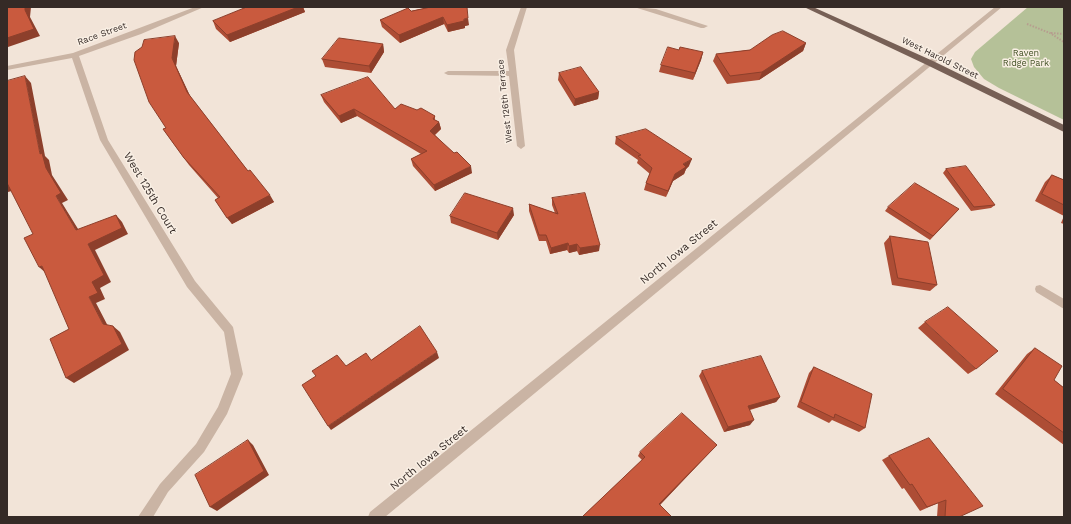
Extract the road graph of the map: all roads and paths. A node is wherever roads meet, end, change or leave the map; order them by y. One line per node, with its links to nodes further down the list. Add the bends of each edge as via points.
1 (201, 7): 11 (street, Race Street)
2 (524, 7): 15 (street, West 126th Terrace, via 510,50)
3 (637, 7): 7 (street)
4 (807, 7): 12 (main road, West Harold Street)
5 (1000, 7): 12 (street, North Iowa Street)
6 (1027, 24): 8 (path)
7 (704, 26)
8 (1050, 33): 9 (path); 10 (path)
9 (1064, 34)
10 (1064, 42)
11 (75, 54): 13 (street, Race Street); 20 (street, West 125th Court, via 104,140 191,284 229,330 237,374 223,410 200,448 164,488)
12 (930, 63): 16 (main road, West Harold Street); 21 (street, North Iowa Street)
13 (7, 68)
14 (448, 73): 15 (street)
15 (512, 74): 17 (street, West 126th Terrace)
16 (1064, 129)
17 (520, 146)
18 (1040, 289): 19 (street)
19 (1064, 304)
20 (145, 517)
21 (375, 517)

